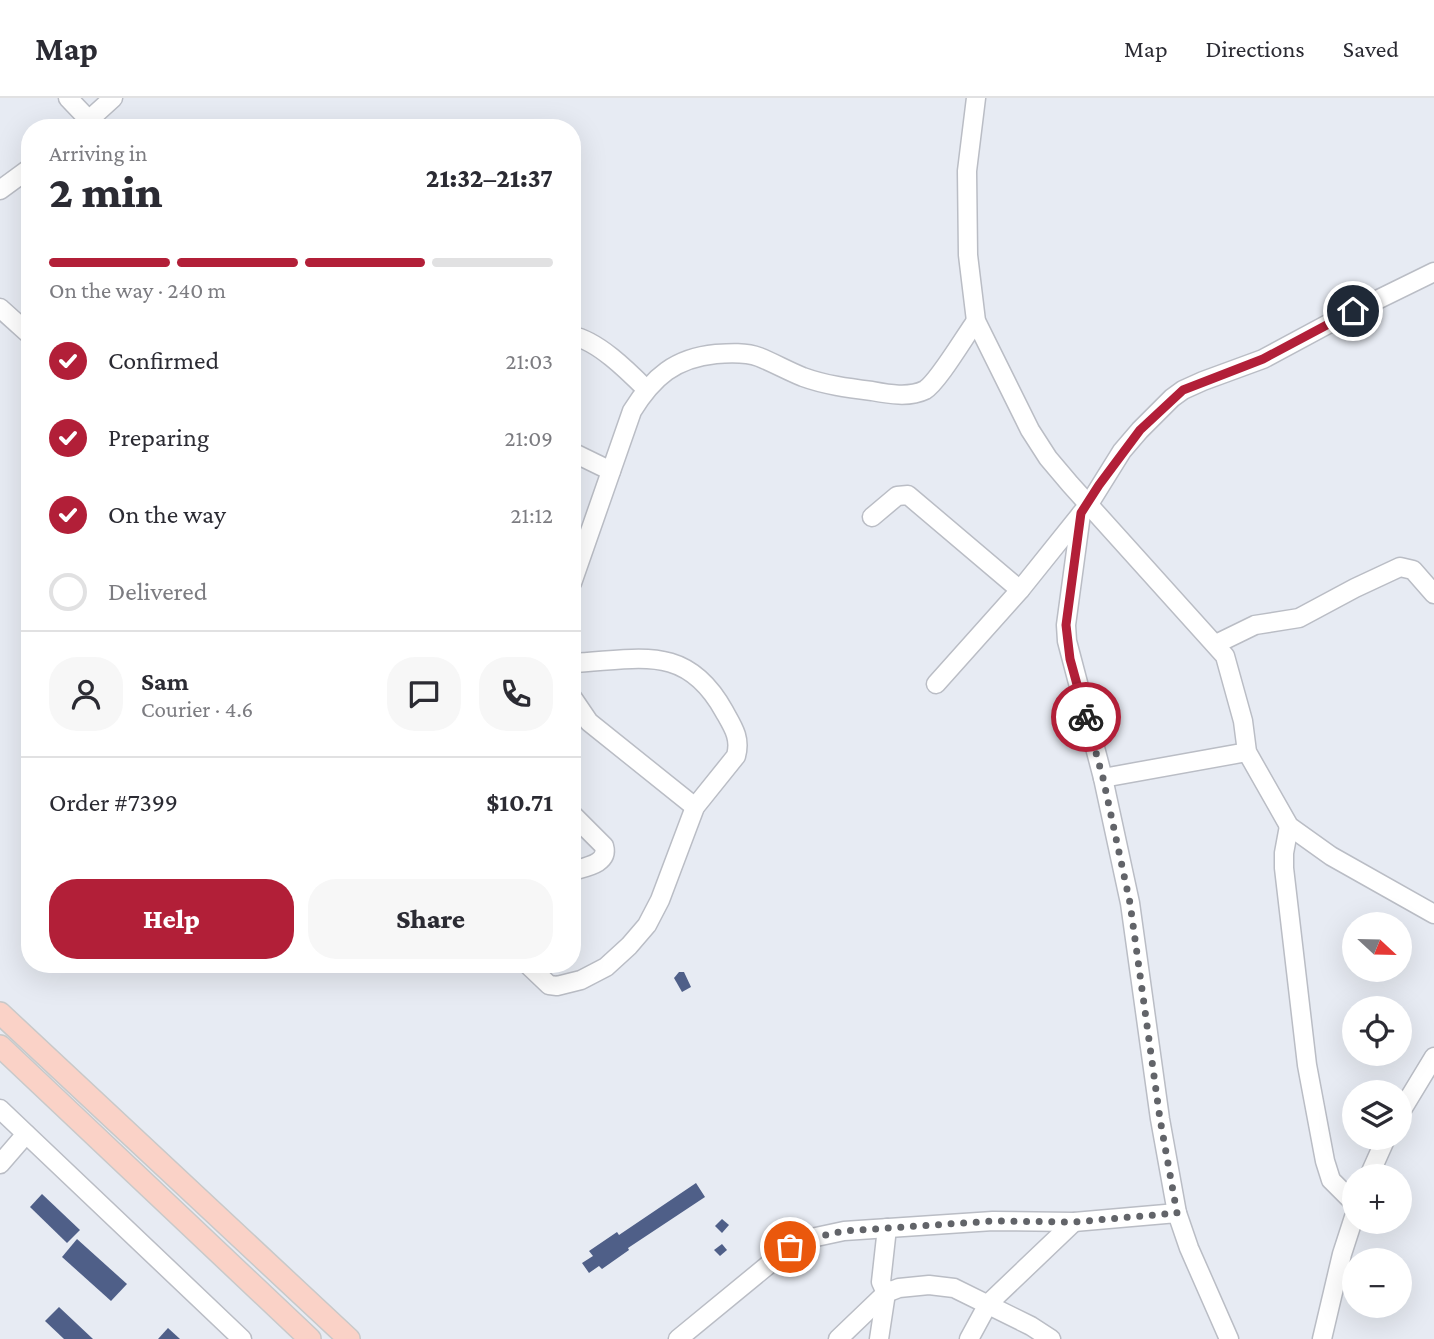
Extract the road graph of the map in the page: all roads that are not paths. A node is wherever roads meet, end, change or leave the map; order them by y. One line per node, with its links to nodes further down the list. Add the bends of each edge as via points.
1 (68, 98): 4 (street)
2 (113, 98): 5 (street)
3 (976, 98): 10 (street, via 967,171 968,255)
4 (82, 119)
5 (90, 119)
6 (21, 175): 7 (street)
7 (0, 190)
8 (1434, 272): 16 (street, via 1263,359 1183,390 1122,451)
9 (0, 308): 11 (street)
10 (976, 321): 13 (street, via 935,380 912,394 827,384 757,356 732,353 685,360); 16 (street, via 1030,430)
11 (21, 327)
12 (581, 339): 13 (street)
13 (646, 389): 15 (street, via 632,411)
14 (581, 456): 15 (street)
15 (611, 471): 18 (street)
16 (1085, 509): 19 (street); 21 (street); 26 (street, via 1067,641)
17 (872, 517): 19 (street, via 897,496 908,495)
18 (581, 557)
19 (1020, 590): 23 (street)
20 (1434, 594): 21 (street, via 1413,570 1400,567 1299,618 1255,625)
21 (1216, 644): 25 (street, via 1230,667)
22 (581, 662): 27 (street, via 651,658 674,662 690,670 716,696 738,736 738,747 736,757)
23 (936, 684)
24 (581, 710): 27 (street, via 589,722)
25 (1247, 752): 26 (street); 29 (street)
26 (1103, 778): 41 (street, via 1130,903)
27 (695, 807): 32 (street, via 660,900 629,946 606,967 581,980 549,985)
28 (581, 823): 30 (street, via 606,852 599,862)
29 (1289, 826): 31 (street, via 1331,856); 40 (street, via 1284,868 1307,1065 1325,1161 1331,1180)
30 (581, 868)
31 (1434, 914)
32 (536, 973)
33 (0, 1013): 49 (main road)
34 (0, 1046): 48 (main road)
35 (1434, 1057): 36 (street)
36 (1412, 1093)
37 (0, 1109): 38 (street)
38 (26, 1134): 39 (street); 47 (street)
39 (0, 1164)
40 (1342, 1191)
41 (1177, 1213): 42 (street); 55 (street)
42 (1074, 1222): 43 (street, via 993,1221); 46 (street)
43 (887, 1228): 45 (street, via 881,1282); 50 (street, via 844,1231 790,1247)
44 (1348, 1234): 56 (street)
45 (886, 1293): 46 (street, via 929,1284 954,1288); 51 (street); 52 (street)
46 (988, 1304): 53 (street); 54 (street)
47 (242, 1339)
48 (310, 1339)
49 (349, 1339)
50 (678, 1339)
51 (838, 1339)
52 (879, 1339)
53 (969, 1339)
54 (1051, 1339)
55 (1229, 1339)
56 (1322, 1339)

